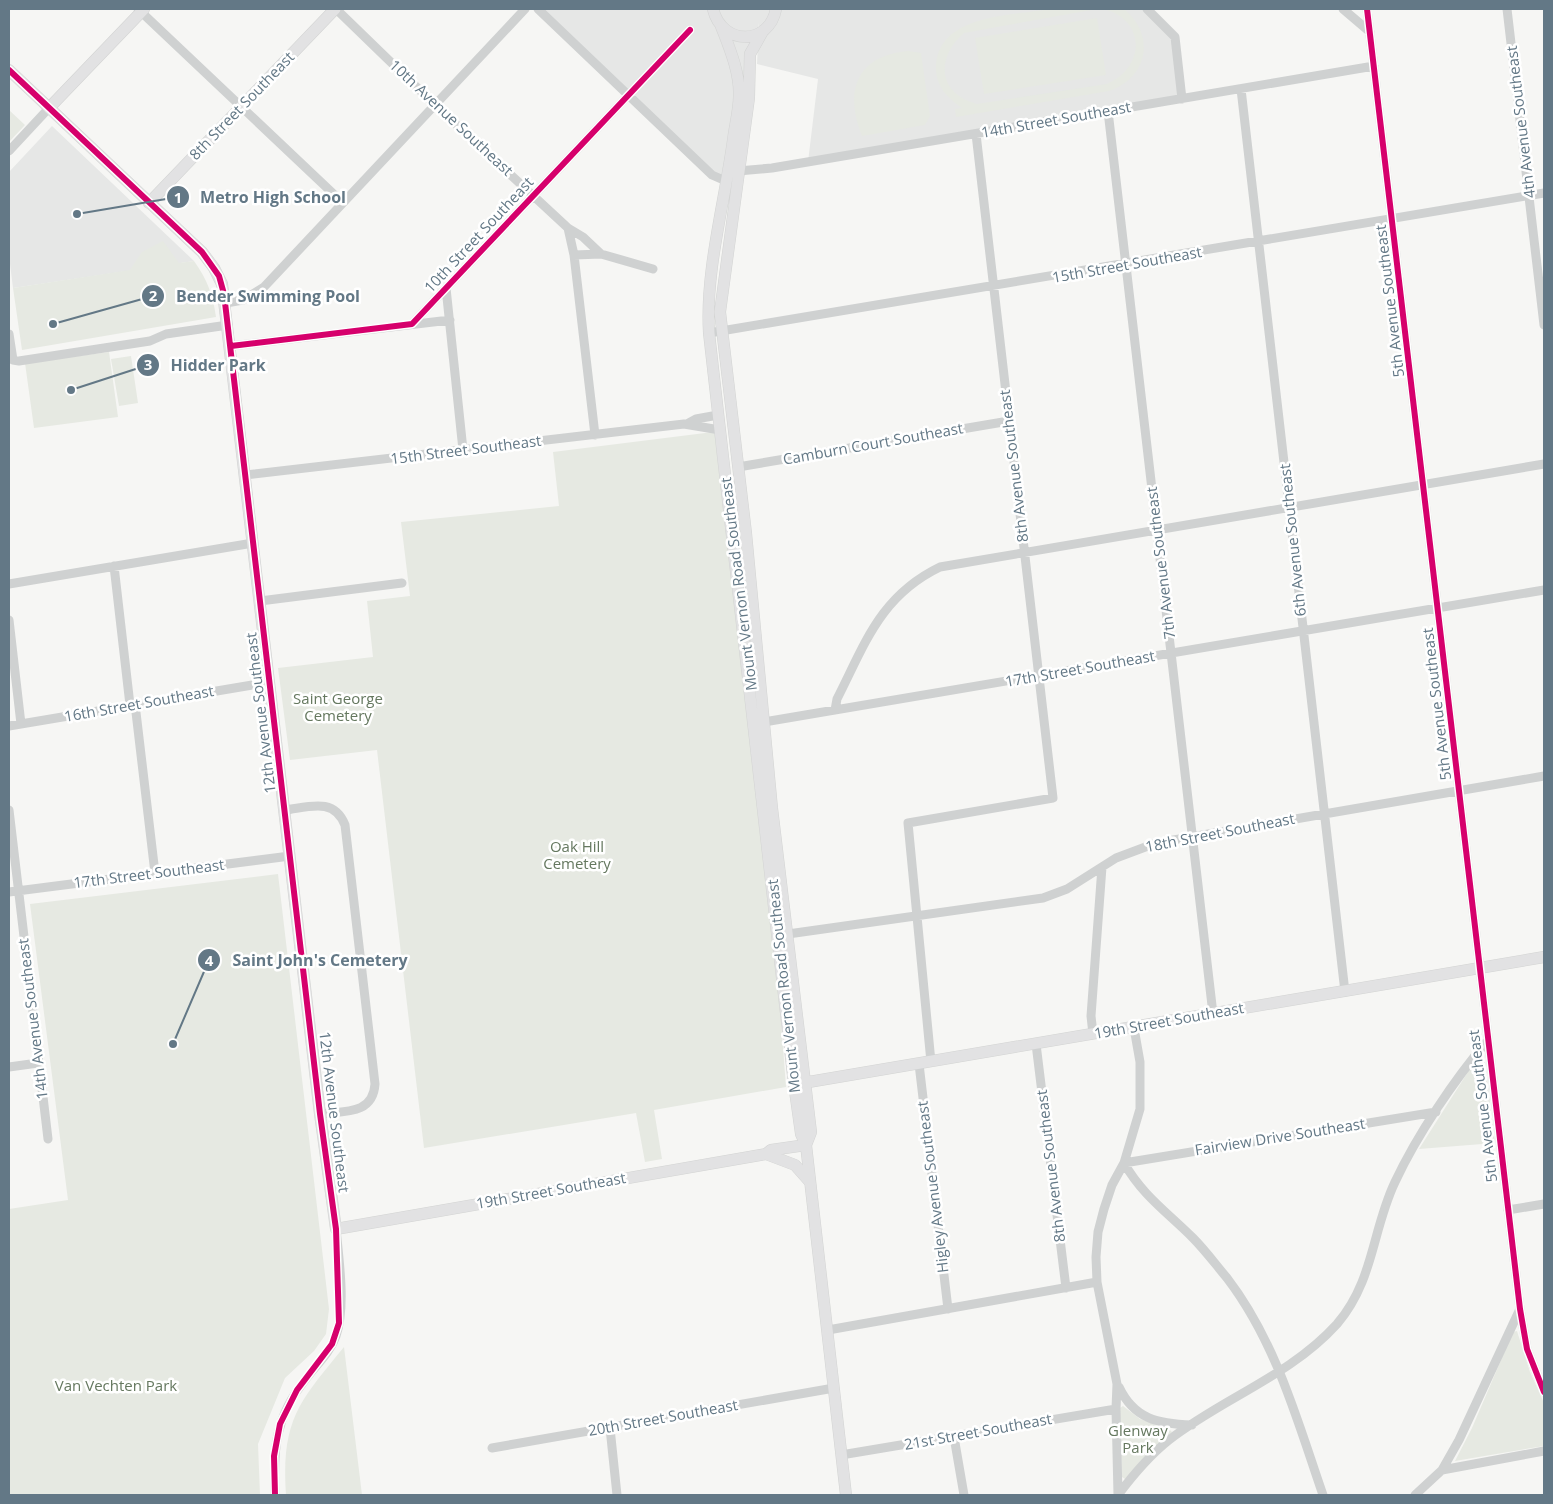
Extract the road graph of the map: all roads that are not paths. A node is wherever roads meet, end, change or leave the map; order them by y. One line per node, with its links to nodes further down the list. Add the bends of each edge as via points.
1 (335, 9): 20 (street, 10th Avenue Southeast); 21 (main road, 8th Street Southeast)
2 (525, 9): 20 (street)
3 (538, 9): 18 (street)
4 (713, 9): 11 (main road, Mount Vernon Road Southeast)
5 (776, 9): 13 (main road)
6 (1147, 9): 19 (street, via 1175,37)
7 (1343, 9): 14 (street)
8 (1366, 9): 14 (street, 5th Avenue Southeast)
9 (1507, 9): 30 (street, 4th Avenue Southeast)
10 (141, 10): 21 (street); 22 (main road)
11 (721, 26): 13 (main road, via 736,36 745,37); 27 (main road, Mount Vernon Road Southeast, via 731,50 740,94)
12 (690, 30): 18 (street, 10th Street Southeast)
13 (763, 31): 26 (main road, Mount Vernon Road Southeast, via 750,54 749,98)
14 (1370, 32): 15 (street, 5th Avenue Southeast)
15 (1374, 66): 17 (street, 14th Street Southeast); 33 (street, 5th Avenue Southeast)
16 (9, 70): 22 (main road, 12th Avenue Southeast)
17 (1241, 88): 19 (street, 14th Street Southeast); 35 (street, 6th Avenue Southeast)
18 (629, 95): 27 (street, via 712,175); 29 (street, 10th Street Southeast)
19 (1182, 99): 23 (street, 14th Street Southeast)
20 (434, 104): 29 (street, 10th Avenue Southeast); 31 (street)
21 (242, 106): 31 (street); 32 (main road, 8th Street Southeast)
22 (50, 108): 25 (street); 32 (main road, 12th Avenue Southeast)
23 (1108, 111): 24 (street, 14th Street Southeast); 38 (street, 7th Avenue Southeast)
24 (976, 134): 26 (street, 14th Street Southeast); 40 (street, 8th Avenue Southeast)
25 (9, 151)
26 (738, 171): 47 (main road, Mount Vernon Road Southeast, via 720,312)
27 (728, 182): 48 (main road, Mount Vernon Road Southeast, via 710,279)
28 (1544, 194): 30 (street, 15th Street Southeast)
29 (534, 196): 34 (street, 10th Avenue Southeast); 41 (street, 10th Street Southeast)
30 (1529, 196): 33 (street, 15th Street Southeast); 46 (street, 4th Avenue Southeast)
31 (342, 202): 42 (street, via 264,287 243,300)
32 (149, 203): 42 (main road, 12th Avenue Southeast, via 208,260 222,284)
33 (1393, 220): 35 (street, 15th Street Southeast); 60 (street, 5th Avenue Southeast)
34 (568, 228): 36 (street, 10th Avenue Southeast); 37 (street)
35 (1258, 242): 38 (street, 15th Street Southeast); 62 (street, 6th Avenue Southeast)
36 (601, 254): 37 (street); 39 (street)
37 (574, 255): 55 (street)
38 (1126, 265): 40 (street, 15th Street Southeast); 63 (street, 7th Avenue Southeast)
39 (654, 269)
40 (993, 287): 47 (street, 15th Street Southeast); 52 (street, 8th Avenue Southeast)
41 (446, 288): 43 (street); 44 (street, 10th Street Southeast)
42 (226, 303): 45 (main road, 12th Avenue Southeast)
43 (450, 320): 44 (street); 56 (street)
44 (412, 324): 50 (street)
45 (228, 325): 49 (street, via 175,333 150,341 19,361 13,360); 50 (main road, 12th Avenue Southeast)
46 (1544, 325)
47 (722, 331): 48 (street, 15th Street Southeast); 58 (main road, Mount Vernon Road Southeast)
48 (709, 333): 51 (main road, Mount Vernon Road Southeast)
49 (9, 334)
50 (231, 346): 59 (main road, 12th Avenue Southeast)
51 (718, 415): 53 (street, 15th Street Southeast); 54 (main road, Mount Vernon Road Southeast); 61 (main road, via 725,428 731,472)
52 (1009, 421): 58 (street, Camburn Court Southeast); 65 (street, 8th Avenue Southeast)
53 (687, 424): 54 (street, 15th Street Southeast); 55 (street, 15th Street Southeast)
54 (720, 430): 107 (main road, Mount Vernon Road Southeast)
55 (595, 435): 56 (street, 15th Street Southeast)
56 (463, 450): 59 (street, 15th Street Southeast)
57 (1544, 464): 60 (street)
58 (738, 468): 61 (main road, Mount Vernon Road Southeast)
59 (246, 475): 64 (main road, 12th Avenue Southeast)
60 (1424, 485): 62 (street); 71 (street, 5th Avenue Southeast)
61 (742, 499): 79 (main road, Mount Vernon Road Southeast)
62 (1290, 508): 63 (street); 73 (street, 6th Avenue Southeast)
63 (1157, 530): 65 (street); 74 (street, 7th Avenue Southeast)
64 (254, 543): 66 (street); 70 (main road, 12th Avenue Southeast)
65 (1024, 553): 75 (street, 8th Avenue Southeast); 78 (street, via 940,568 912,585 888,605 876,621)
66 (114, 566): 68 (street); 77 (street)
67 (402, 583): 70 (street)
68 (9, 584)
69 (1544, 590): 71 (street, 17th Street Southeast)
70 (260, 601): 76 (main road, 12th Avenue Southeast)
71 (1438, 608): 73 (street, 17th Street Southeast); 83 (street, 5th Avenue Southeast)
72 (9, 620): 80 (street)
73 (1303, 630): 74 (street, 17th Street Southeast); 86 (street, 6th Avenue Southeast)
74 (1171, 654): 75 (street, 17th Street Southeast); 88 (street, 7th Avenue Southeast)
75 (1038, 676): 78 (street, 17th Street Southeast); 87 (street, 8th Avenue Southeast, via 1053,798)
76 (270, 682): 77 (street, 16th Street Southeast); 85 (main road, 12th Avenue Southeast)
77 (133, 705): 80 (street, 16th Street Southeast); 91 (street)
78 (835, 710): 79 (street, 17th Street Southeast)
79 (764, 722): 95 (main road, Mount Vernon Road Southeast)
80 (22, 724): 81 (street, 16th Street Southeast)
81 (9, 726)
82 (1544, 776): 83 (street, 18th Street Southeast)
83 (1459, 790): 86 (street, 18th Street Southeast); 97 (street, 5th Avenue Southeast)
84 (9, 810): 92 (street, 14th Avenue Southeast)
85 (285, 810): 89 (main road, 12th Avenue Southeast); 109 (street, via 322,806 340,814 357,930 374,1095 361,1109)
86 (1325, 814): 88 (street, 18th Street Southeast); 98 (street, 6th Avenue Southeast)
87 (908, 823): 94 (street, Higley Avenue Southeast)
88 (1193, 836): 90 (street, 18th Street Southeast, via 1156,843 1116,858); 99 (street, 7th Avenue Southeast)
89 (290, 856): 91 (street, 17th Street Southeast); 109 (main road, 12th Avenue Southeast)
90 (1102, 867): 94 (street, 18th Street Southeast, via 1067,889 1043,898); 101 (street, via 1091,1016)
91 (155, 873): 92 (street, 17th Street Southeast)
92 (18, 890): 93 (street, 17th Street Southeast); 104 (street, 14th Avenue Southeast)
93 (9, 892)
94 (916, 917): 95 (street, 18th Street Southeast); 105 (street, Higley Avenue Southeast)
95 (788, 934): 107 (main road, Mount Vernon Road Southeast)
96 (1544, 957): 97 (main road, 19th Street Southeast)
97 (1480, 968): 98 (main road, 19th Street Southeast); 102 (street, 5th Avenue Southeast)
98 (1345, 992): 99 (main road, 19th Street Southeast)
99 (1213, 1014): 100 (main road, 19th Street Southeast)
100 (1134, 1028): 101 (main road, 19th Street Southeast); 113 (street, via 1140,1062 1140,1109)
101 (1093, 1034): 103 (main road, 19th Street Southeast)
102 (1488, 1040): 108 (street); 116 (street, 5th Avenue Southeast)
103 (1036, 1044): 105 (main road, 19th Street Southeast); 119 (street, 8th Avenue Southeast)
104 (38, 1063): 106 (street); 110 (street, 14th Avenue Southeast)
105 (925, 1063): 107 (main road, 19th Street Southeast); 120 (street, Higley Avenue Southeast)
106 (9, 1067)
107 (799, 1083): 111 (main road, Mount Vernon Road Southeast, via 810,1132)
108 (1436, 1112): 113 (street, Fairview Drive Southeast); 123 (street, via 1395,1182 1383,1212 1365,1278 1353,1303 1320,1340)
109 (320, 1114): 117 (main road, 12th Avenue Southeast)
110 (48, 1139)
111 (806, 1144): 112 (main road, 19th Street Southeast, via 771,1150); 114 (main road, Mount Vernon Road Southeast)
112 (766, 1154): 114 (main road, via 795,1165); 117 (main road, 19th Street Southeast)
113 (1124, 1163): 118 (street, via 1112,1185 1098,1232); 123 (street, via 1135,1182 1155,1205 1193,1238 1248,1306)
114 (810, 1182): 122 (main road, Mount Vernon Road Southeast)
115 (1544, 1204): 116 (street)
116 (1508, 1210): 121 (street, 5th Avenue Southeast)
117 (336, 1229): 135 (street, 12th Avenue Southeast, via 340,1313 336,1334 327,1353 290,1401 280,1424 274,1456)
118 (1097, 1282): 119 (street); 124 (street)
119 (1066, 1288): 120 (street)
120 (948, 1309): 122 (street)
121 (1520, 1309): 126 (street, 5th Avenue Southeast, via 1527,1348); 134 (street, via 1476,1409)
122 (828, 1330): 125 (main road, Mount Vernon Road Southeast)
123 (1280, 1372): 128 (street); 140 (street)
124 (1118, 1384): 127 (street); 128 (street, via 1125,1400 1137,1412 1170,1425)
125 (834, 1388): 129 (street, 20th Street Southeast); 133 (main road, Mount Vernon Road Southeast)
126 (1544, 1392)
127 (1116, 1409): 130 (street, 21st Street Southeast); 139 (street)
128 (1192, 1425): 139 (street, via 1151,1456)
129 (610, 1428): 131 (street, 20th Street Southeast); 136 (street)
130 (954, 1437): 133 (street, 21st Street Southeast); 138 (street)
131 (492, 1448)
132 (1544, 1452): 134 (street)
133 (841, 1455): 137 (main road, Mount Vernon Road Southeast)
134 (1442, 1470): 141 (street)
135 (276, 1495)
136 (617, 1495)
137 (846, 1495)
138 (964, 1495)
139 (1118, 1495)
140 (1323, 1495)
141 (1415, 1495)

